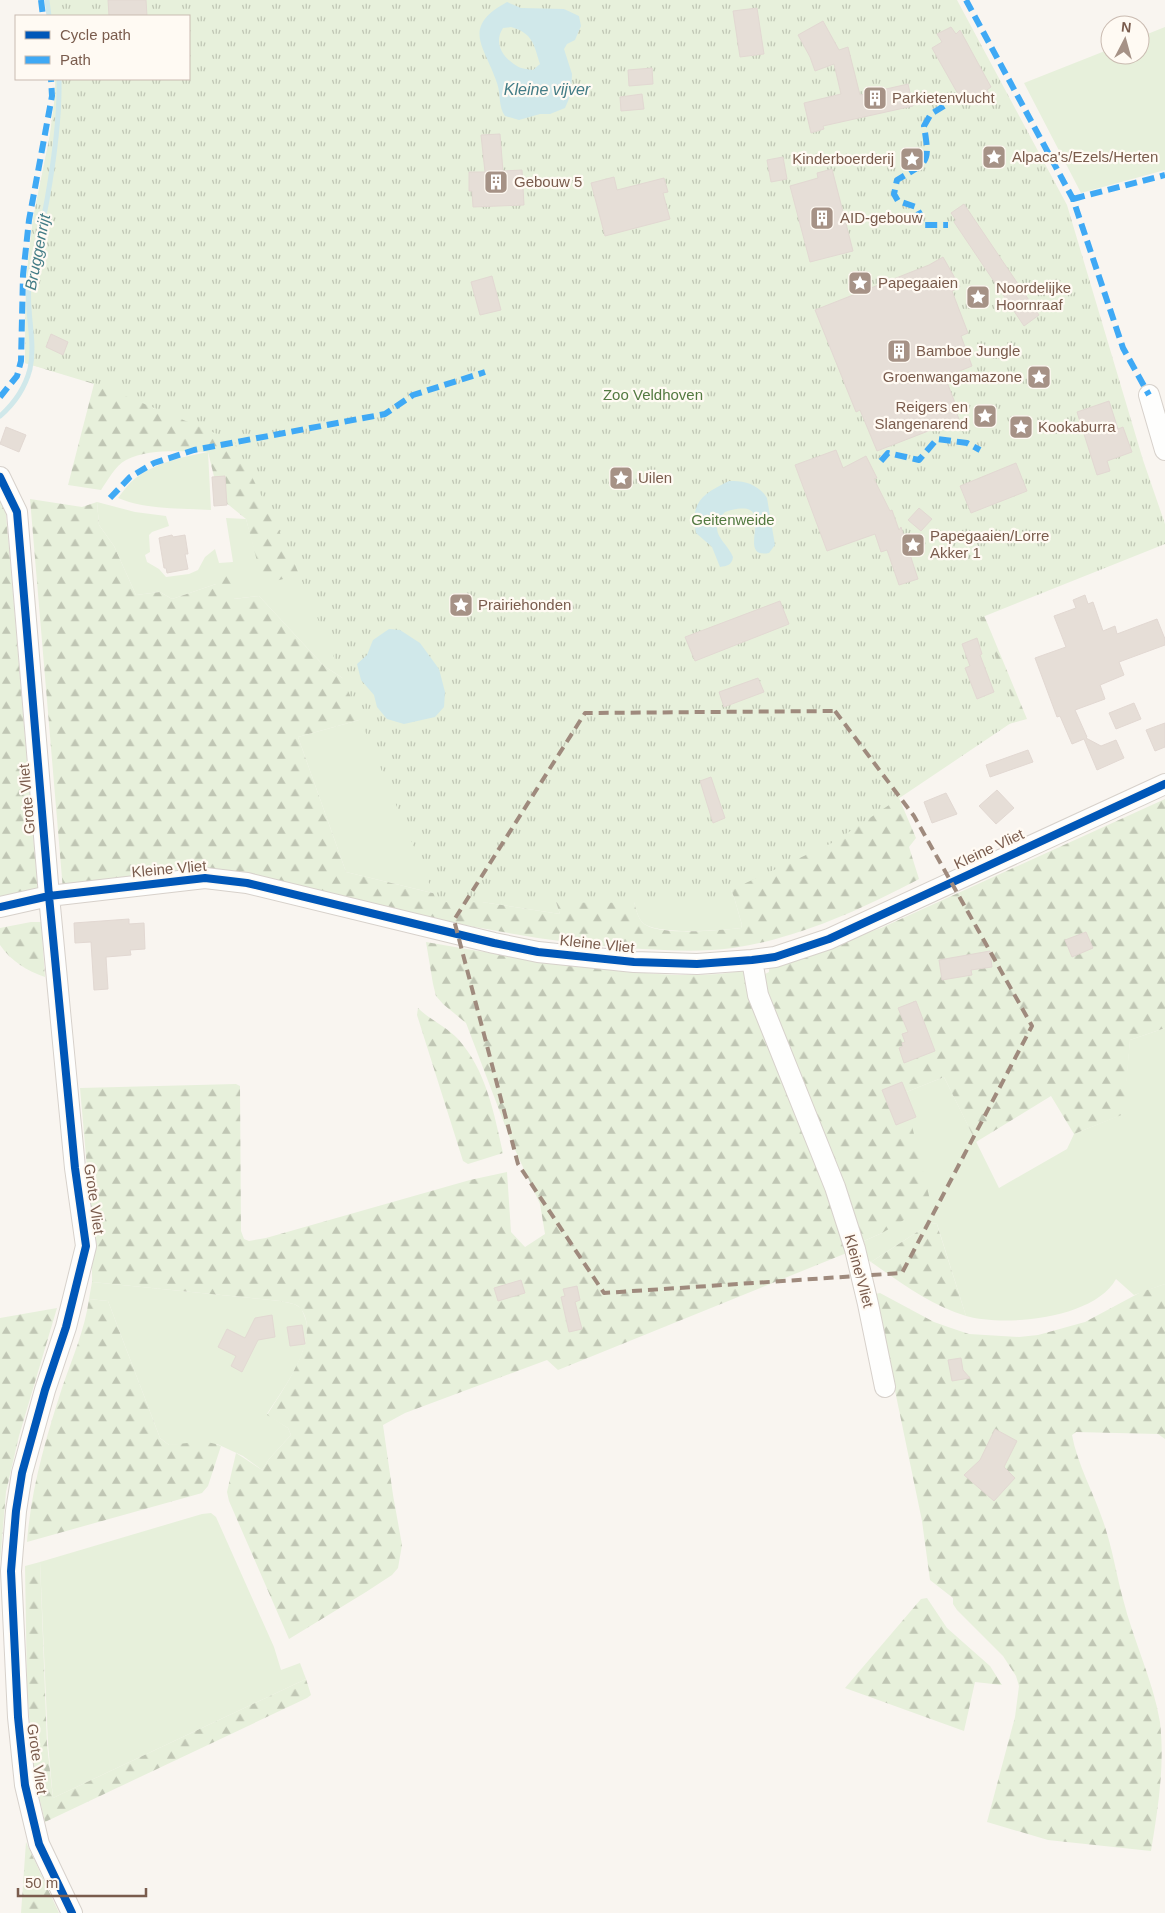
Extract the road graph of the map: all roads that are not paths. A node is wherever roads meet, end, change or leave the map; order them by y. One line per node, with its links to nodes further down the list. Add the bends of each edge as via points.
1 (1149, 396): 2 (street)
2 (1165, 450)
3 (0, 477): 5 (street, Grote Vliet, via 17,512)
4 (1165, 784): 7 (street, Kleine Vliet, via 829,939 775,957)
5 (49, 896): 6 (street, Kleine Vliet); 7 (street, Kleine Vliet, via 205,878 247,883 538,952 634,962 697,964); 9 (street, Grote Vliet, via 75,1168 86,1246 66,1327 22,1473 11,1571 18,1717 25,1785 39,1844)
6 (0, 907)
7 (752, 960): 8 (street, Kleine Vliet, via 758,995 834,1186 855,1249)
8 (885, 1388)
9 (72, 1913)

